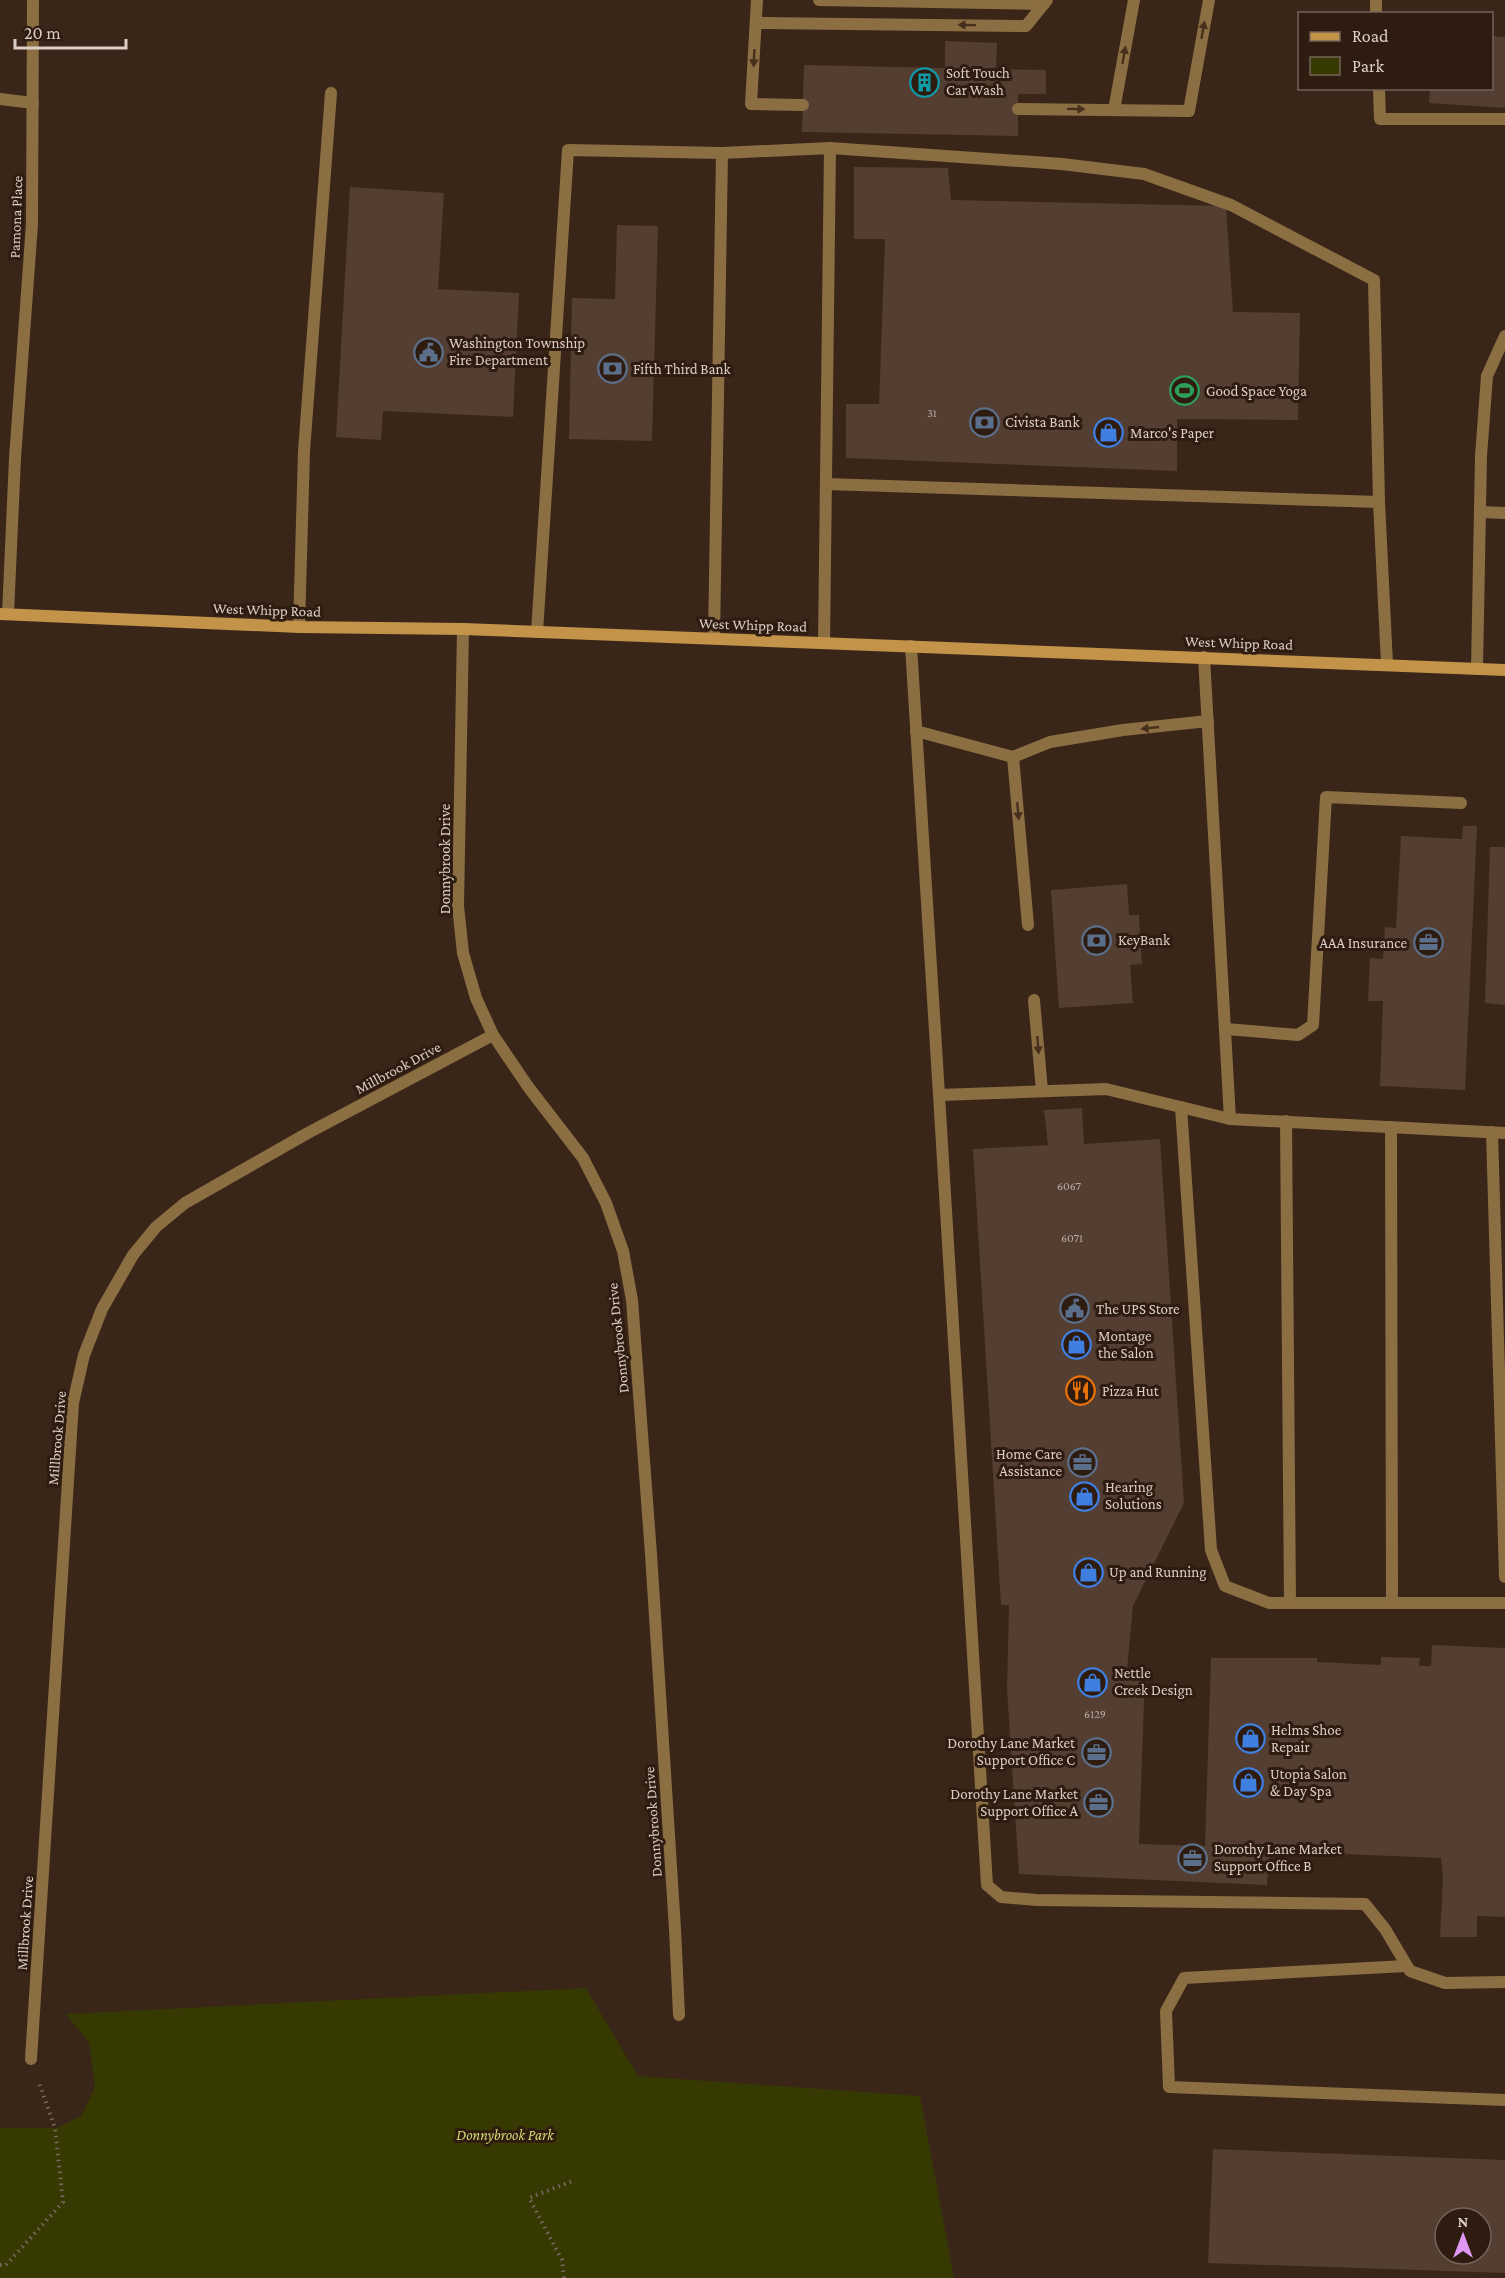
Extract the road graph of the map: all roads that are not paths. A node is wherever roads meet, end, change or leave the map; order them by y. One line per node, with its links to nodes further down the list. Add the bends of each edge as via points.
1 (33, 0): 11 (street, Pamona Place)
2 (757, 0): 7 (street)
3 (819, 0): 6 (street)
4 (1134, 0): 14 (street, one-way to 4)
5 (1209, 0): 14 (street, one-way to 5, via 1189,111)
6 (1045, 2): 7 (street, one-way to 7, via 1026,26)
7 (756, 23): 12 (street, one-way to 12, via 751,104)
8 (1379, 90): 15 (street, via 1380,119)
9 (331, 93): 24 (street, via 304,452)
10 (0, 99): 11 (street)
11 (33, 103): 23 (street, Pamona Place, via 32,224)
12 (803, 105)
13 (1018, 109): 14 (street, one-way to 14)
14 (1114, 110)
15 (1505, 119)
16 (830, 148): 17 (street); 19 (street); 20 (street, via 1062,164 1144,174 1231,205 1374,280)
17 (722, 153): 26 (street, via 568,150); 27 (street)
18 (1505, 336): 21 (street, via 1487,376)
19 (826, 484): 20 (street); 28 (street)
20 (1379, 502): 31 (street)
21 (1480, 512): 22 (street); 32 (street)
22 (1505, 513)
23 (4, 614): 24 (street, West Whipp Road)
24 (299, 627): 25 (street, West Whipp Road)
25 (463, 629): 26 (street, West Whipp Road); 41 (street, Donnybrook Drive, via 458,906 463,952 476,998)
26 (537, 632): 27 (street, West Whipp Road)
27 (714, 638): 28 (street, West Whipp Road)
28 (824, 643): 29 (street, West Whipp Road)
29 (911, 646): 30 (street, West Whipp Road); 35 (street)
30 (1204, 657): 31 (street, West Whipp Road); 34 (street)
31 (1387, 664): 32 (street, West Whipp Road)
32 (1477, 669): 33 (street, West Whipp Road)
33 (1505, 670)
34 (1208, 721): 36 (street, one-way to 36, via 1050,742); 40 (street)
35 (916, 731): 36 (street); 43 (street)
36 (1013, 757): 38 (street, one-way to 38)
37 (1461, 803): 40 (street, via 1326,797 1313,1025 1298,1035)
38 (1028, 925)
39 (1034, 1000): 42 (street, one-way to 42)
40 (1226, 1029): 45 (street)
41 (493, 1035): 56 (street, Donnybrook Drive, via 583,1158 606,1203 623,1251 630,1290 651,1554); 57 (street, Millbrook Drive, via 185,1203 156,1227 133,1255 102,1309 84,1355 73,1403)
42 (1042, 1091): 43 (street); 44 (street, via 1106,1089)
43 (939, 1095): 54 (street, via 987,1886 1001,1897 1037,1900 1365,1904)
44 (1181, 1107): 45 (street); 51 (street, via 1211,1550 1225,1586 1269,1603)
45 (1230, 1119): 46 (street)
46 (1286, 1121): 47 (street); 51 (street)
47 (1392, 1127): 48 (street); 52 (street)
48 (1492, 1132): 49 (street); 50 (street)
49 (1505, 1133)
50 (1505, 1577)
51 (1290, 1603): 52 (street)
52 (1392, 1603): 53 (street)
53 (1505, 1603)
54 (1406, 1966): 55 (street, via 1445,1983); 58 (street, via 1184,1978 1166,2011 1169,2086)
55 (1505, 1982)
56 (679, 2015)
57 (31, 2059)
58 (1505, 2100)

